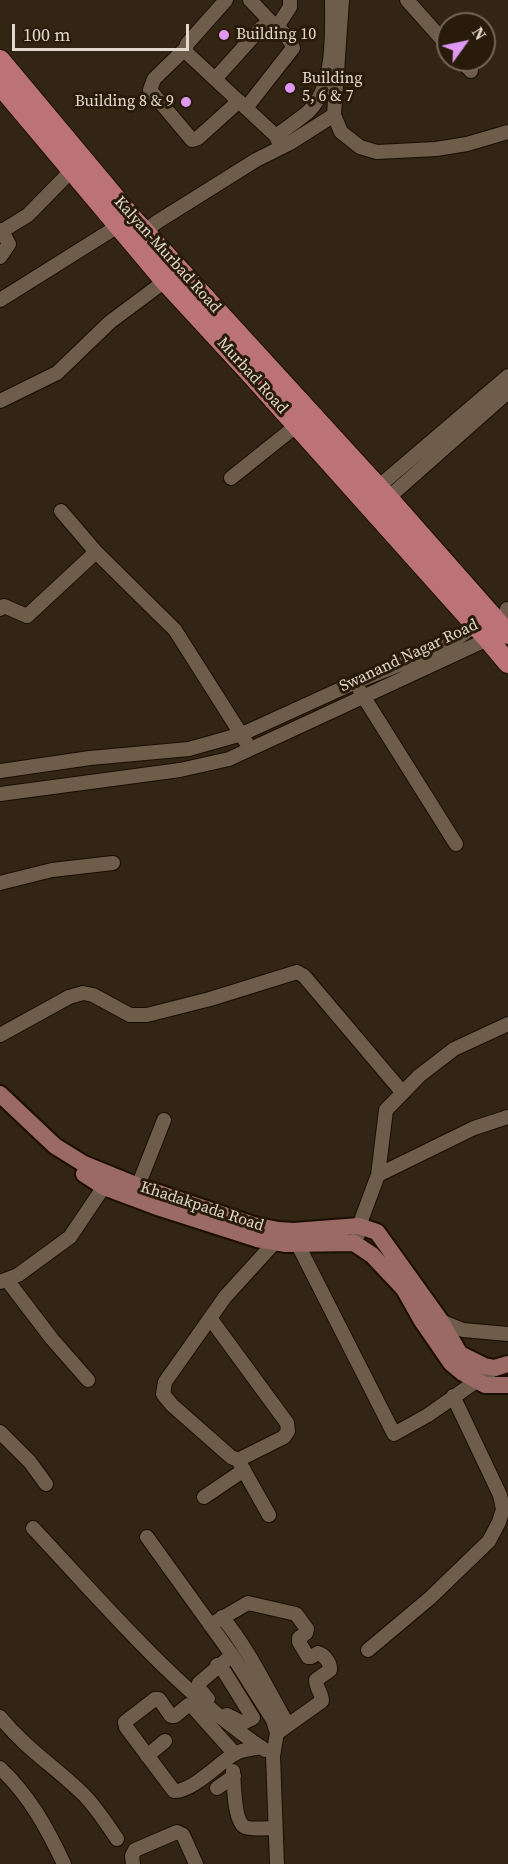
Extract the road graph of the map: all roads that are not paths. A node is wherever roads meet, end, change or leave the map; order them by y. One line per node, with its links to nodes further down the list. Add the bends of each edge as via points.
1 (226, 0): 9 (street)
2 (250, 0): 7 (street)
3 (290, 0): 7 (street, via 290,6)
4 (332, 0): 16 (street, via 326,82 310,110)
5 (342, 0): 14 (street)
6 (407, 0): 8 (street)
7 (273, 24): 11 (street, via 260,29); 13 (street, via 293,48)
8 (436, 33)
9 (186, 48): 11 (street); 13 (street, via 154,79 150,90 192,140)
10 (0, 60): 18 (highway, Kalyan-Murbad Road)
11 (215, 79): 13 (street)
12 (0, 85): 17 (highway, Murbad Road)
13 (242, 105): 16 (street)
14 (334, 115): 15 (street, via 341,132 360,147 377,152 436,149); 16 (street)
15 (508, 132)
16 (278, 142): 18 (street, via 256,160)
17 (73, 169): 18 (highway, Murbad Road); 19 (street, via 28,215)
18 (131, 229): 21 (highway, Murbad Road); 22 (street); 23 (highway, Kalyan-Murbad Road)
19 (1, 231): 20 (street, via 9,244)
20 (0, 257)
21 (165, 281): 23 (highway, Murbad Road); 26 (street, via 110,322 57,373)
22 (0, 300)
23 (255, 365): 27 (highway, Murbad Road); 29 (highway, Kalyan-Murbad Road)
24 (508, 376): 29 (street)
25 (508, 392): 29 (street)
26 (0, 401)
27 (296, 426): 28 (street); 33 (highway, Murbad Road)
28 (231, 478)
29 (383, 492): 33 (highway, Kalyan-Murbad Road)
30 (61, 511): 31 (street)
31 (96, 552): 32 (street, via 27,616 4,606); 39 (street, via 175,630)
32 (0, 609)
33 (497, 622): 34 (highway, Murbad Road); 35 (street, Swanand Nagar Road); 36 (street, Swanand Nagar Road)
34 (508, 663)
35 (356, 682): 36 (street); 37 (street, Swanand Nagar Road)
36 (364, 697): 38 (street, Swanand Nagar Road); 45 (street)
37 (313, 702): 38 (street); 39 (street, Swanand Nagar Road)
38 (319, 716): 41 (street, Swanand Nagar Road)
39 (242, 734): 40 (street, Swanand Nagar Road); 41 (street)
40 (189, 749): 42 (street); 43 (street, Swanand Nagar Road)
41 (249, 749): 42 (street, Swanand Nagar Road, via 229,759)
42 (193, 767): 44 (street, Swanand Nagar Road)
43 (0, 771)
44 (0, 794)
45 (456, 844)
46 (113, 863): 47 (street, via 52,870)
47 (0, 883)
48 (508, 1024): 50 (street, via 454,1049 418,1076)
49 (0, 1035): 50 (street, via 83,993 130,1015 147,1015 297,972)
50 (403, 1093): 54 (street, via 386,1110)
51 (1, 1100): 55 (main road, Khadakpada Road, via 51,1152)
52 (508, 1117): 54 (street, via 474,1128)
53 (164, 1120): 56 (street)
54 (378, 1175): 58 (street)
55 (107, 1182): 56 (main road, Khadakpada Road); 57 (main road, Khadakpada Road); 63 (street, via 69,1237)
56 (138, 1186): 57 (main road, Khadakpada Road)
57 (184, 1209): 59 (main road, Khadakpada Road)
58 (359, 1226): 59 (main road, Khadakpada Road); 61 (street); 62 (main road, via 376,1232)
59 (276, 1236): 60 (main road, Khadakpada Road); 64 (street)
60 (297, 1243): 61 (main road, Khadakpada Road); 72 (street, via 394,1434)
61 (356, 1244): 62 (main road)
62 (382, 1254): 65 (main road); 66 (main road)
63 (4, 1281): 69 (street)
64 (210, 1318): 74 (street, via 165,1382 163,1394); 74 (street, via 287,1424 284,1437)
65 (440, 1320): 66 (street); 67 (street, via 463,1330); 68 (main road, via 460,1354 484,1366)
66 (422, 1321): 70 (main road, via 451,1364)
67 (508, 1334)
68 (502, 1366): 70 (street)
69 (88, 1380)
70 (477, 1382): 71 (main road); 72 (street)
71 (508, 1384)
72 (453, 1396): 82 (street, via 500,1495 503,1509 499,1522 481,1549)
73 (0, 1432): 75 (street)
74 (241, 1465): 76 (street); 77 (street)
75 (46, 1484)
76 (204, 1497)
77 (269, 1515)
78 (33, 1528): 88 (street, via 156,1660 210,1709)
79 (147, 1537): 80 (street)
80 (216, 1622): 81 (street); 86 (street, via 248,1603 296,1614 307,1629 299,1642 308,1657 322,1654 330,1666 316,1680 322,1701)
81 (236, 1643): 83 (street, via 225,1662); 86 (street)
82 (368, 1650)
83 (218, 1665): 85 (street); 85 (street, via 198,1687 213,1704 239,1722)
84 (0, 1718): 95 (street, via 40,1760 85,1796)
85 (253, 1718): 86 (street)
86 (280, 1718): 91 (street)
87 (165, 1741): 90 (street)
88 (261, 1747): 89 (street); 91 (street)
89 (235, 1754): 90 (street, via 179,1791 174,1791); 90 (street, via 192,1706 171,1716 155,1699 125,1722)
90 (147, 1756)
91 (273, 1756): 94 (street)
92 (0, 1768): 96 (street, via 30,1802)
93 (217, 1788): 94 (street, via 233,1774 242,1824 246,1828)
94 (274, 1828): 99 (street)
95 (117, 1839)
96 (63, 1864)
97 (133, 1864): 98 (street, via 135,1850 177,1832 183,1834)
98 (196, 1864)
99 (276, 1864)

